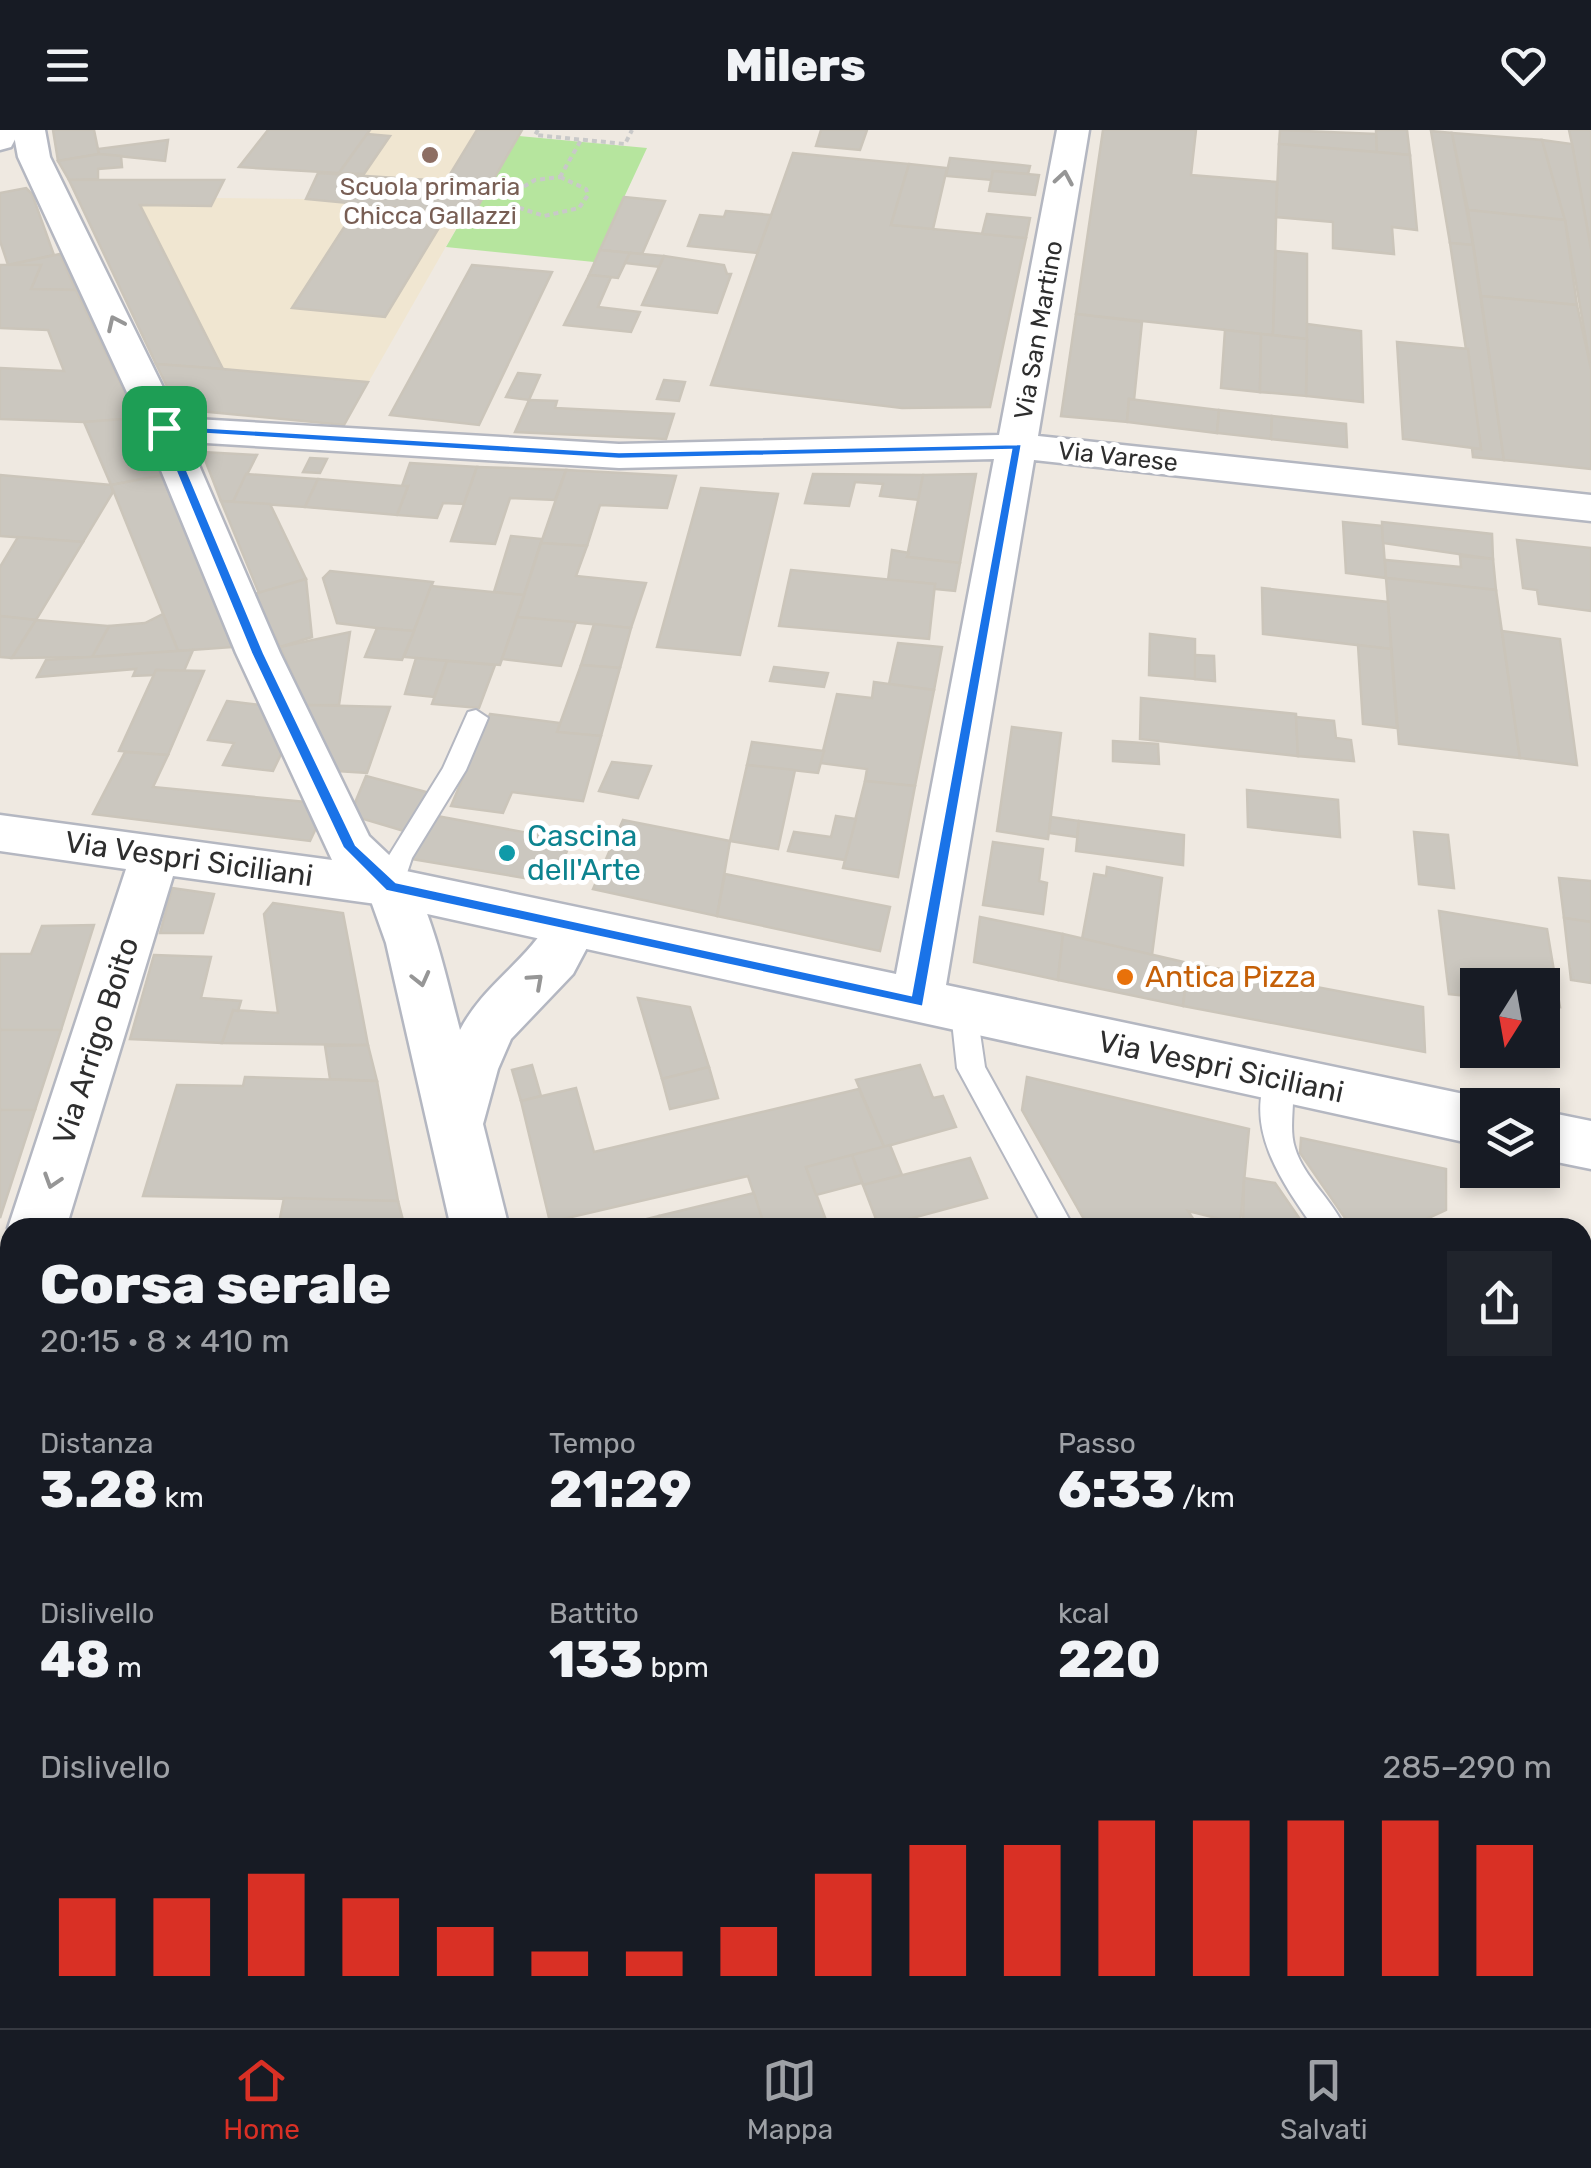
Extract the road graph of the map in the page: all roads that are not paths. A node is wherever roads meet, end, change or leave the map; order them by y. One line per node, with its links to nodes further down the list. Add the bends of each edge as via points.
1 (4, 130): 4 (street)
2 (29, 130): 5 (street, one-way to 2, via 34,157)
3 (1073, 130): 6 (street, Via San Martino, one-way to 3)
4 (0, 140)
5 (164, 428): 6 (street, Via Varese, via 619,456); 11 (street, via 258,653 350,848)
6 (1018, 447): 7 (street, Via Varese); 13 (street, Via San Martino)
7 (1591, 508)
8 (476, 718): 11 (lane, via 454,770 400,857)
9 (0, 833): 10 (street, Via Vespri Siciliani)
10 (155, 855): 11 (street, Via Vespri Siciliani); 19 (street, Via Arrigo Boito, one-way to 19)
11 (391, 886): 12 (street, Via Vespri Siciliani); 16 (street, one-way to 16)
12 (572, 927): 13 (street, Via Vespri Siciliani); 16 (street, one-way to 12, via 482,1038 551,967)
13 (941, 1007): 14 (street, Via Vespri Siciliani); 21 (lane)
14 (1279, 1080): 15 (street, Via Vespri Siciliani); 22 (lane, via 1279,1153)
15 (1460, 1117)
16 (458, 1122): 20 (street)
17 (1560, 1139): 18 (street)
18 (1591, 1145)
19 (40, 1218)
20 (478, 1218)
21 (1054, 1218)
22 (1324, 1218)

